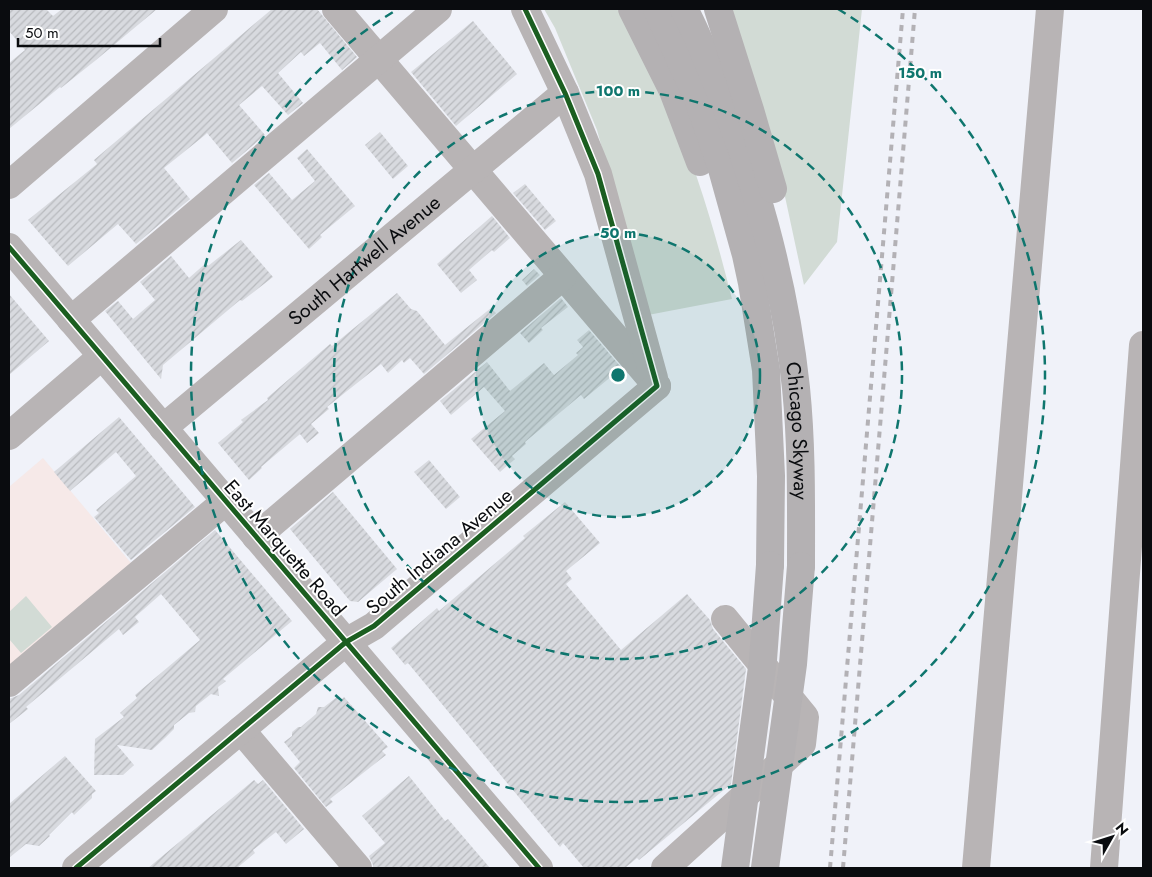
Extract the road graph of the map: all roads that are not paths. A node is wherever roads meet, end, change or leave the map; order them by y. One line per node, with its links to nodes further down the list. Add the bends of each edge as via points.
1 (214, 9): 13 (street)
2 (336, 9): 10 (street)
3 (438, 9): 10 (street)
4 (525, 9): 11 (street)
5 (632, 9): 15 (highway, via 673,91 714,198)
6 (657, 9): 15 (highway, Chicago Skyway, via 696,96 722,169)
7 (684, 9): 17 (highway, Chicago Skyway, via 726,104 748,169)
8 (718, 9): 17 (highway, via 775,194 781,224)
9 (1050, 9): 36 (street)
10 (379, 59): 12 (street); 18 (street)
11 (565, 93): 12 (street, South Hartwell Avenue); 21 (street, via 598,174)
12 (472, 169): 16 (street); 22 (street, South Hartwell Avenue)
13 (9, 185)
14 (9, 247): 18 (street, East Marquette Road)
15 (746, 255): 34 (highway, Chicago Skyway, bridge, via 766,370 771,476 770,565 763,660)
16 (563, 276): 21 (street); 25 (street)
17 (785, 308): 35 (highway, Chicago Skyway, bridge, via 796,388 802,469 801,566 793,664)
18 (71, 320): 20 (street, East Marquette Road)
19 (1143, 345): 37 (street)
20 (102, 356): 22 (street, East Marquette Road); 23 (street)
21 (657, 386): 27 (street, South Indiana Avenue, via 374,626)
22 (163, 428): 24 (street, East Marquette Road)
23 (9, 436)
24 (226, 501): 25 (street, East Marquette Road); 28 (street)
25 (256, 537): 27 (street, East Marquette Road)
26 (725, 619): 33 (street, via 805,717 802,744)
27 (346, 642): 29 (street, South Indiana Avenue); 32 (street, East Marquette Road)
28 (9, 683)
29 (241, 730): 30 (street, South Indiana Avenue); 31 (street)
30 (76, 868)
31 (358, 868)
32 (539, 868)
33 (665, 868)
34 (735, 868)
35 (765, 868)
36 (976, 868)
37 (1104, 868)

